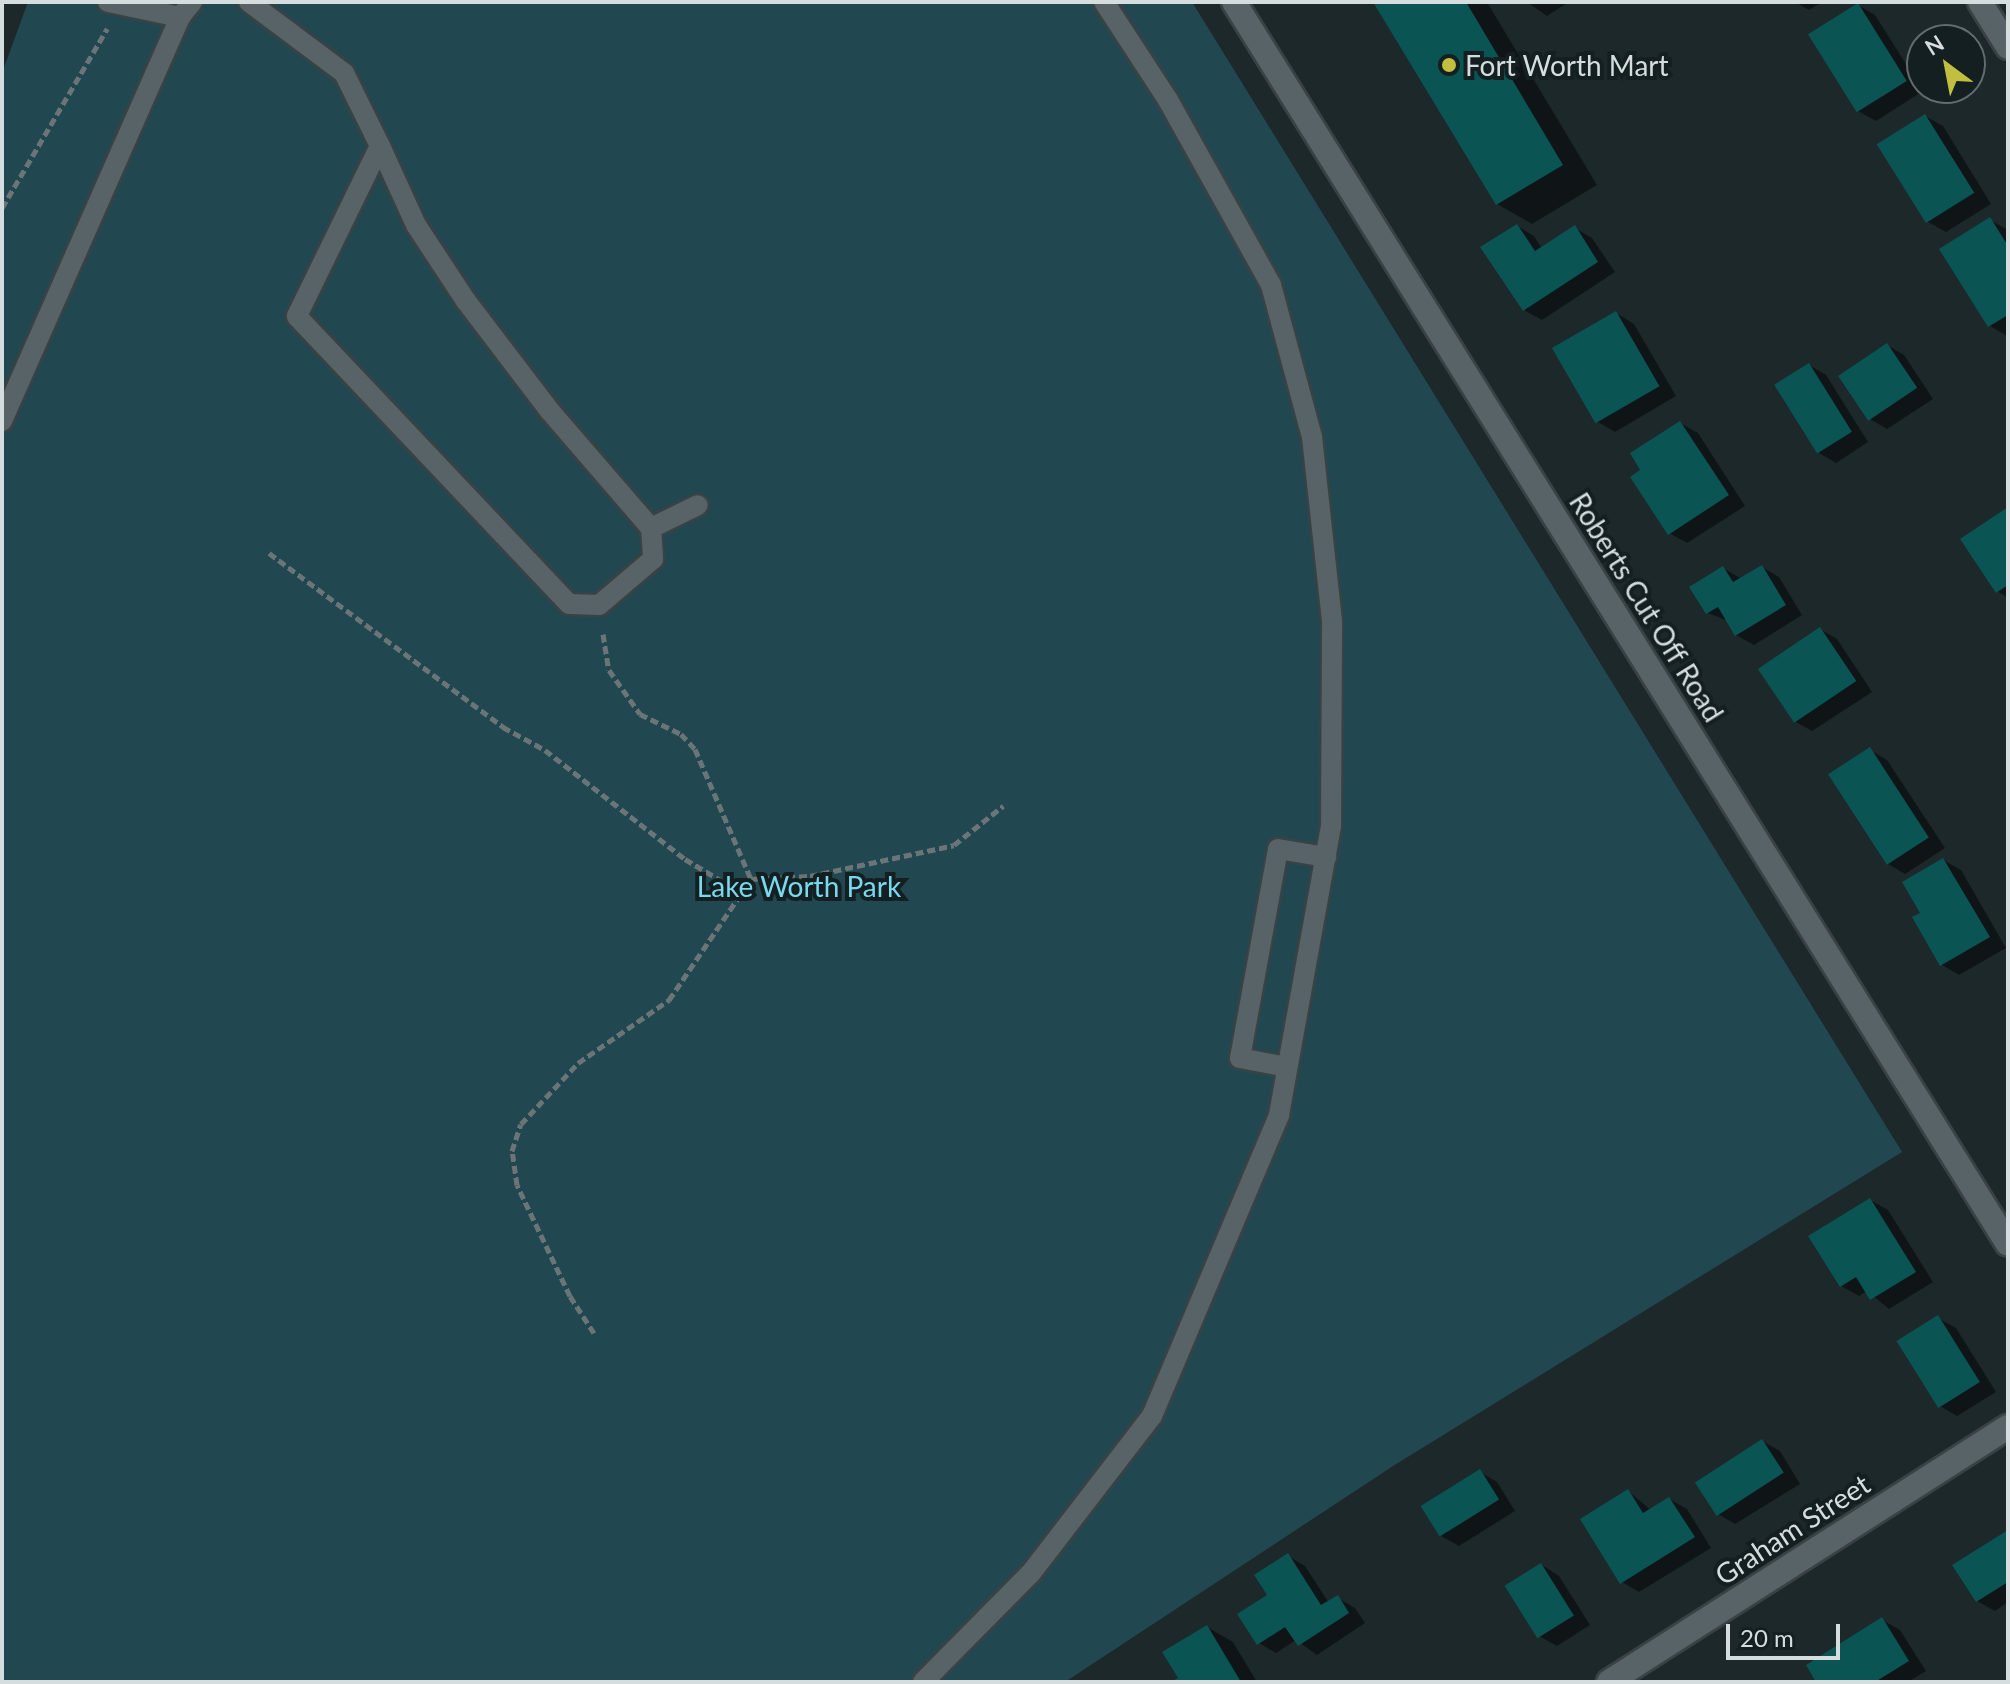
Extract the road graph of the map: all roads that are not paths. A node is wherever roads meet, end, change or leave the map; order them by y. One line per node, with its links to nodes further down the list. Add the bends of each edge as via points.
1 (249, 2): 8 (lane, via 344,73)
2 (1104, 2): 12 (lane, via 1168,100 1271,285 1312,437 1332,621 1331,826)
3 (1980, 2): 7 (street)
4 (115, 3): 6 (lane)
5 (1238, 3): 14 (street, Roberts Cut Off Road)
6 (186, 10): 9 (lane)
7 (2008, 47)
8 (380, 146): 11 (lane, via 416,225 466,301 549,410); 11 (lane, via 297,316 569,604 599,605 653,559)
9 (2, 421)
10 (698, 505): 11 (lane)
11 (651, 528)
12 (1326, 857): 13 (lane); 13 (lane, via 1278,849 1240,1058)
13 (1287, 1067): 16 (lane, via 1279,1115 1152,1416 1031,1573)
14 (2008, 1244)
15 (2008, 1427): 17 (street, Graham Street)
16 (923, 1682)
17 (1609, 1682)

